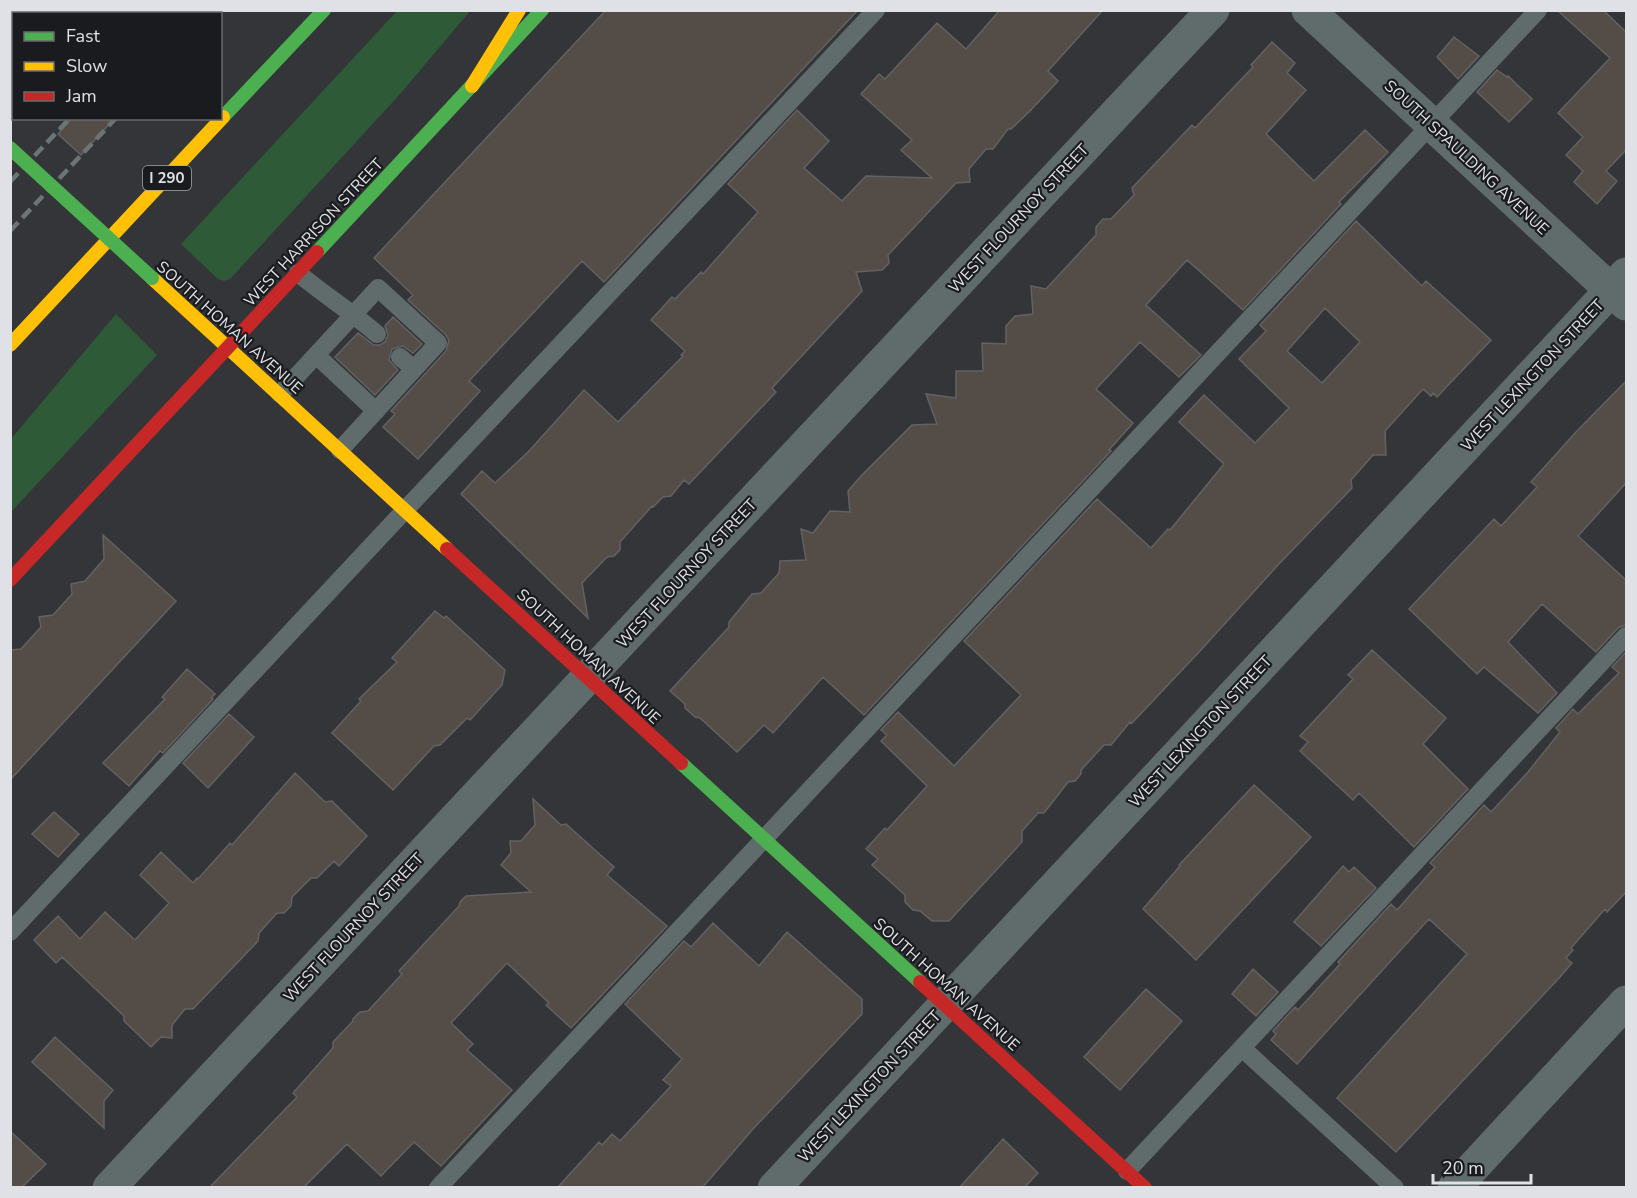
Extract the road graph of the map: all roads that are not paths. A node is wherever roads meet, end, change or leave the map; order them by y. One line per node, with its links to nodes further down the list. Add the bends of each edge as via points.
1 (324, 10): 9 (main road, I 290)
2 (519, 10): 8 (main road)
3 (542, 10): 8 (main road, WEST HARRISON STREET)
4 (876, 10): 25 (lane)
5 (1213, 10): 28 (street, WEST FLOURNOY STREET)
6 (1308, 10): 11 (street, SOUTH SPAULDING AVENUE)
7 (1538, 10): 11 (lane)
8 (472, 86): 13 (main road, WEST HARRISON STREET)
9 (222, 119)
10 (221, 120): 17 (main road, I 290)
11 (1432, 124): 14 (street, SOUTH SPAULDING AVENUE); 29 (lane)
12 (10, 148): 18 (main road, SOUTH HOMAN AVENUE, bridge)
13 (298, 273): 15 (lane); 18 (main road, WEST HARRISON STREET)
14 (1621, 290): 32 (street, WEST LEXINGTON STREET)
15 (354, 314): 16 (lane); 19 (lane); 21 (lane, via 378,288 438,343)
16 (377, 334)
17 (10, 345)
18 (229, 348): 22 (main road, SOUTH HOMAN AVENUE); 26 (main road, WEST HARRISON STREET)
19 (316, 355): 22 (lane); 23 (lane)
20 (400, 357): 21 (lane)
21 (414, 369): 23 (lane)
22 (280, 394): 24 (main road, SOUTH HOMAN AVENUE)
23 (376, 411): 24 (lane)
24 (340, 450): 25 (main road, SOUTH HOMAN AVENUE)
25 (405, 510): 28 (main road, SOUTH HOMAN AVENUE); 30 (lane)
26 (10, 580)
27 (1626, 636): 33 (lane)
28 (588, 677): 29 (main road, SOUTH HOMAN AVENUE); 35 (street, WEST FLOURNOY STREET)
29 (765, 839): 32 (main road, SOUTH HOMAN AVENUE); 36 (lane)
30 (10, 932)
31 (1626, 1002): 40 (street)
32 (945, 1004): 34 (main road, SOUTH HOMAN AVENUE); 37 (street, WEST LEXINGTON STREET)
33 (1242, 1048): 34 (lane); 39 (lane)
34 (1127, 1171): 38 (main road, SOUTH HOMAN AVENUE)
35 (109, 1188)
36 (438, 1188)
37 (774, 1188)
38 (1145, 1188)
39 (1395, 1188)
40 (1454, 1188)

